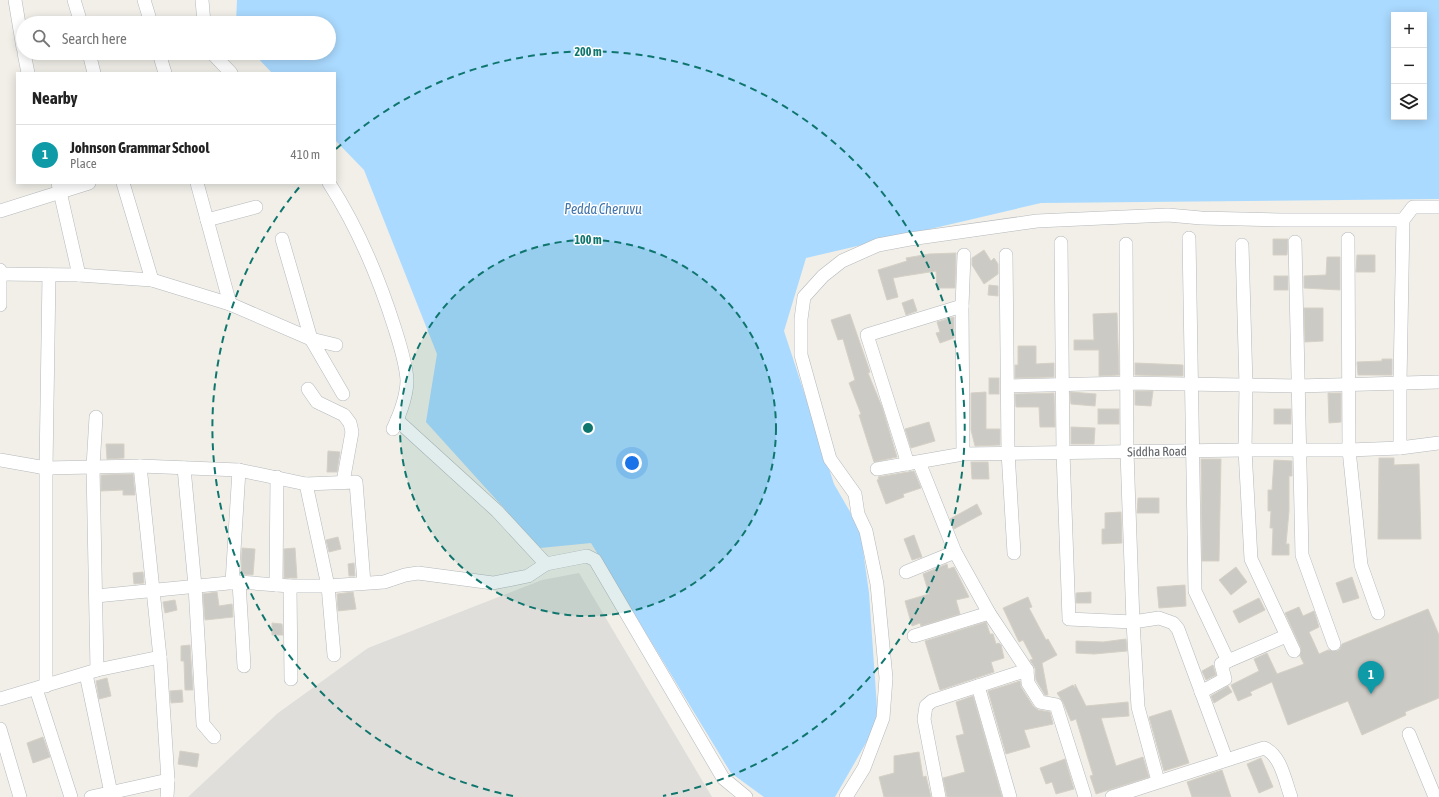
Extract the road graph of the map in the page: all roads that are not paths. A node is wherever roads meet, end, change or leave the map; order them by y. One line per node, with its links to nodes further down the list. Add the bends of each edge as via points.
1 (15, 0): 5 (street)
2 (74, 0): 6 (street)
3 (144, 0): 7 (street)
4 (202, 0): 8 (street)
5 (18, 16)
6 (79, 16)
7 (148, 16)
8 (203, 16)
9 (25, 60): 13 (street)
10 (91, 60): 14 (street)
11 (161, 60): 15 (street)
12 (219, 60): 16 (street)
13 (28, 72)
14 (94, 72)
15 (165, 72)
16 (230, 72)
17 (82, 184): 21 (street)
18 (123, 184): 39 (street)
19 (197, 184): 25 (street)
20 (330, 184): 80 (street, via 363,246 384,294 400,344 407,380 402,407 395,424 497,511)
21 (59, 187): 24 (street); 38 (street)
22 (256, 207): 25 (street)
23 (1439, 207): 26 (street, via 1414,207)
24 (0, 211)
25 (207, 220): 40 (street)
26 (1403, 220): 45 (street); 120 (street, via 1281,220 1168,215 1037,221 878,245 842,261 823,276 804,297 801,355 830,459 855,494 858,514 866,531 877,584 886,678 883,718 864,768)
27 (1189, 238): 48 (street)
28 (282, 239): 43 (street)
29 (1348, 239): 50 (street)
30 (1295, 242): 53 (street)
31 (1061, 243): 52 (street)
32 (1126, 244): 47 (street)
33 (1242, 245): 49 (street)
34 (964, 255): 42 (street)
35 (1006, 255): 51 (street)
36 (0, 273): 37 (street); 41 (street)
37 (49, 275): 38 (street); 71 (street)
38 (79, 275): 39 (street)
39 (152, 280): 40 (street)
40 (230, 304): 43 (street)
41 (0, 305)
42 (962, 306): 66 (street); 68 (street, via 866,335)
43 (311, 339): 44 (street); 55 (street)
44 (336, 346)
45 (1400, 382): 46 (street); 50 (street); 58 (street)
46 (1439, 382)
47 (1127, 383): 48 (street); 52 (street); 65 (street)
48 (1191, 383): 49 (street); 59 (street)
49 (1246, 385): 53 (street); 60 (street)
50 (1349, 385): 53 (street); 61 (street)
51 (1008, 386): 52 (street); 63 (street)
52 (1063, 386): 64 (street)
53 (1298, 386): 62 (street)
54 (308, 389): 76 (street, via 317,402 344,415 350,423 352,432)
55 (343, 394)
56 (96, 417): 70 (street)
57 (1439, 442): 58 (street, Siddha Road)
58 (1400, 448): 61 (street, Siddha Road)
59 (1193, 450): 60 (street, Siddha Road); 65 (street, Siddha Road); 99 (street, via 1195,590)
60 (1245, 450): 62 (street, Siddha Road); 94 (street, via 1251,559)
61 (1349, 450): 62 (street, Siddha Road); 91 (street, via 1361,565)
62 (1299, 451): 95 (street, via 1302,554)
63 (1008, 452): 64 (street, Siddha Road); 66 (street, Siddha Road); 79 (street)
64 (1063, 452): 65 (street, Siddha Road); 92 (street, via 1069,619)
65 (1127, 452): 92 (street)
66 (964, 454): 68 (street, Siddha Road)
67 (0, 460): 71 (street)
68 (914, 463): 73 (street, Siddha Road); 78 (street)
69 (140, 466): 70 (street); 72 (street); 88 (street)
70 (93, 467): 71 (street); 89 (street)
71 (46, 468): 105 (street)
72 (184, 468): 74 (street); 85 (street)
73 (877, 469)
74 (239, 470): 75 (street); 82 (street)
75 (277, 477): 77 (street); 84 (street)
76 (343, 482): 77 (street); 83 (street, via 356,482)
77 (306, 484): 87 (street)
78 (955, 552): 81 (street); 90 (street)
79 (1014, 553)
80 (546, 564): 83 (street, via 528,576 494,583 418,573 384,582); 119 (street, via 587,556 595,560 723,778)
81 (906, 572)
82 (236, 582): 84 (street); 85 (street); 100 (street)
83 (364, 583): 87 (street)
84 (276, 585): 86 (street)
85 (195, 586): 88 (street); 110 (street, via 203,724)
86 (290, 586): 87 (street); 103 (street)
87 (328, 586): 97 (street)
88 (153, 592): 89 (street); 98 (street)
89 (96, 596): 102 (street)
90 (989, 613): 93 (street); 101 (street)
91 (1378, 613)
92 (1133, 622): 106 (street, via 1159,618 1173,623 1178,629); 113 (street, via 1138,707)
93 (914, 636)
94 (1286, 636): 96 (street); 99 (street)
95 (1334, 644)
96 (1294, 651)
97 (334, 655)
98 (160, 657): 102 (street); 112 (street)
99 (1228, 661): 106 (street, via 1221,664 1225,679)
100 (244, 666)
101 (1027, 670): 104 (street); 123 (street, via 1028,683 1040,702 1056,705)
102 (91, 672): 105 (street); 114 (street)
103 (290, 679)
104 (978, 686): 121 (street, via 932,701 926,706 924,719); 122 (street)
105 (41, 688): 107 (street); 116 (street)
106 (1201, 692): 111 (street)
107 (0, 699)
108 (0, 729): 115 (street)
109 (1409, 734): 126 (street)
110 (214, 737)
111 (1226, 759): 113 (street); 125 (street, via 1258,749 1270,750 1276,758)
112 (168, 780): 114 (street); 118 (street)
113 (1158, 781): 124 (street)
114 (118, 794): 117 (street)
115 (20, 797)
116 (71, 797)
117 (91, 797)
118 (167, 797)
119 (746, 797)
120 (846, 797)
121 (940, 797)
122 (1010, 797)
123 (1085, 797)
124 (1115, 797)
125 (1291, 797)
126 (1435, 797)

